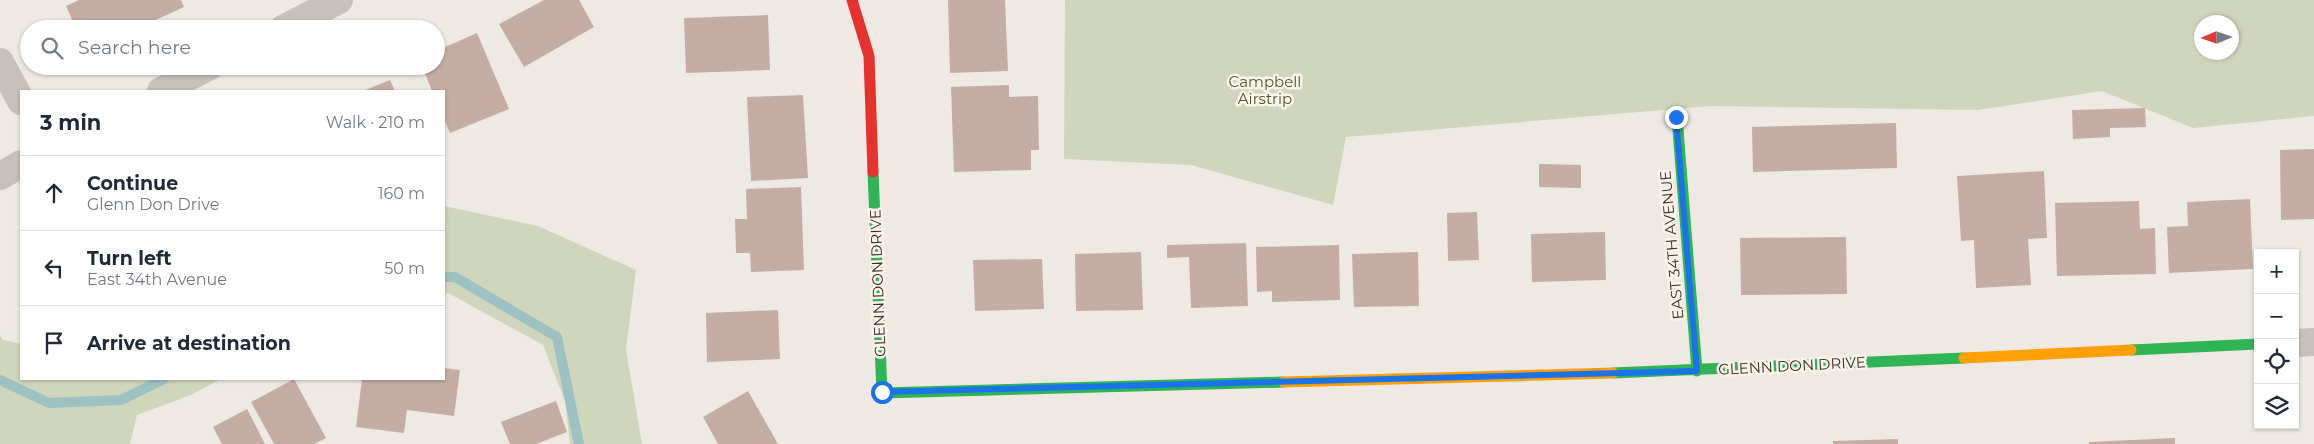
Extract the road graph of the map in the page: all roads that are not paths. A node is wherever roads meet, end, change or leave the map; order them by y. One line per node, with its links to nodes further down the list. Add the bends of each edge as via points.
1 (339, 0): 3 (street)
2 (852, 0): 14 (street, GLENN DON DRIVE, via 869,56 882,392)
3 (300, 20)
4 (0, 62): 7 (street)
5 (192, 75): 6 (street)
6 (163, 90)
7 (20, 99)
8 (1676, 117): 14 (street, EAST 34TH AVENUE)
9 (20, 165): 10 (street)
10 (0, 176)
11 (2314, 342): 12 (street)
12 (2299, 343)
13 (2254, 344): 14 (street, GLENN DON DRIVE)
14 (1697, 371)

